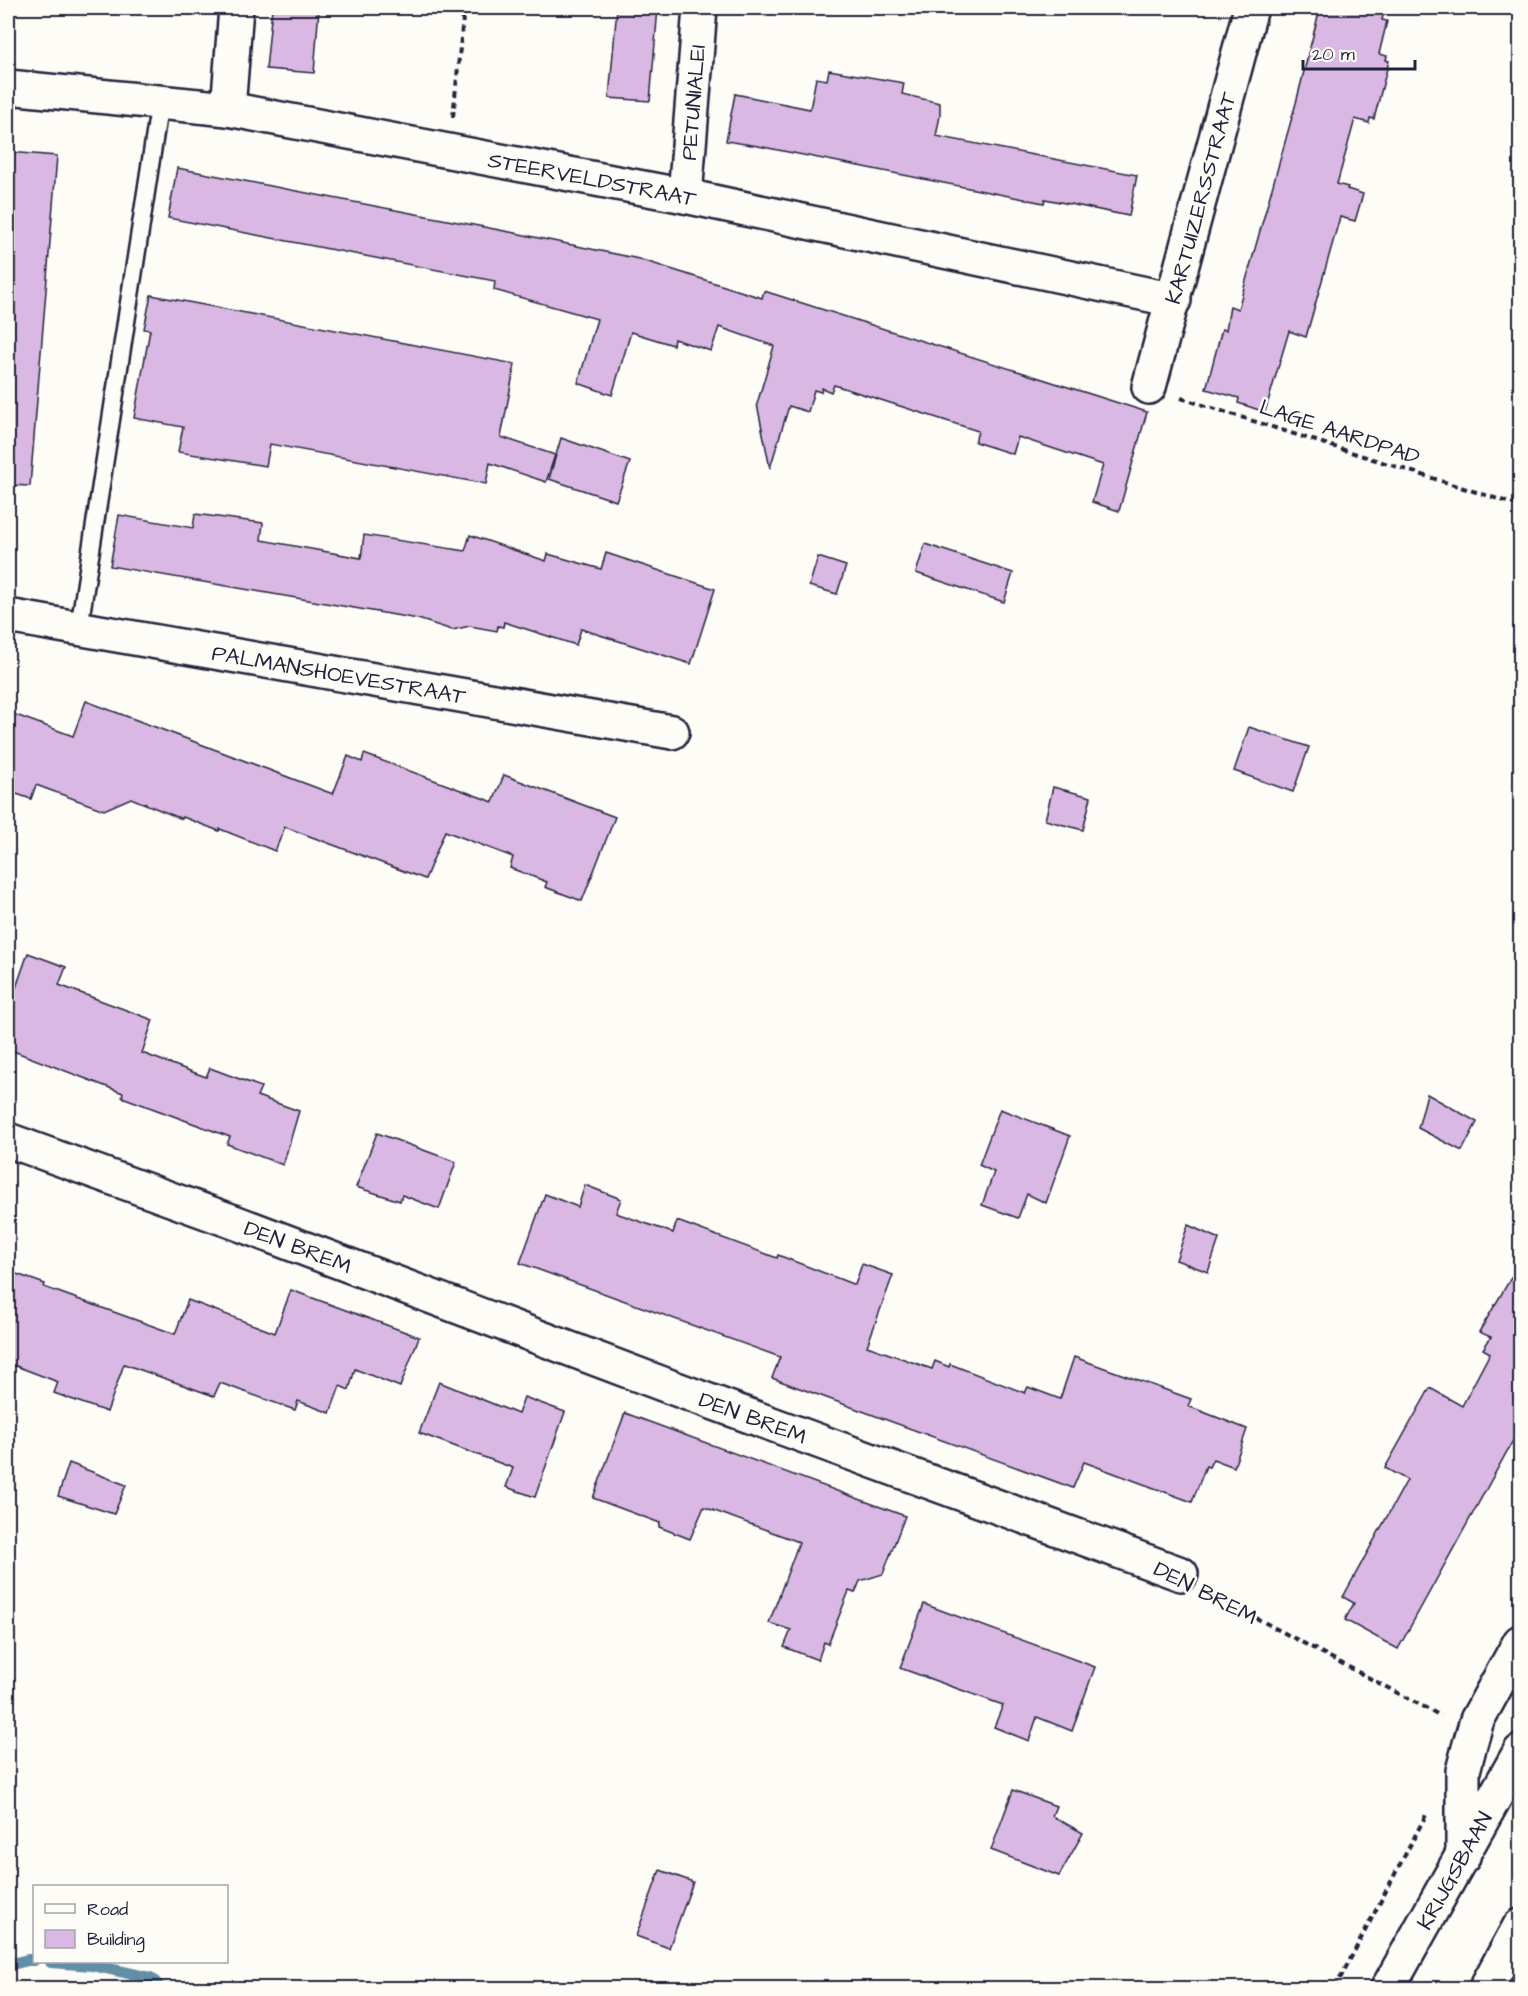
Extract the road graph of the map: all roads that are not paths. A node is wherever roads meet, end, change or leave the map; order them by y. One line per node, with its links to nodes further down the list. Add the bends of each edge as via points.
1 (236, 8): 6 (street)
2 (700, 8): 7 (street, PETUNIALEI)
3 (1251, 8): 8 (street, KARTUIZERSSTRAAT)
4 (8, 87): 5 (street, STEERVELDSTRAAT)
5 (160, 101): 6 (street, STEERVELDSTRAAT); 11 (lane)
6 (228, 109): 7 (street, STEERVELDSTRAAT)
7 (685, 196): 8 (street, STEERVELDSTRAAT)
8 (1174, 300): 9 (street, KARTUIZERSSTRAAT)
9 (1149, 387)
10 (8, 616): 11 (street, PALMANSHOEVESTRAAT)
11 (78, 628): 12 (street, PALMANSHOEVESTRAAT)
12 (672, 732)
13 (8, 1140): 14 (street, DEN BREM)
14 (1181, 1575)
15 (1521, 1642): 17 (street, via 1477,1720 1462,1771)
16 (1521, 1752): 17 (street, KRIJGSBAAN)
17 (1462, 1857): 19 (street, KRIJGSBAAN)
18 (1521, 1926): 20 (street)
19 (1388, 1989)
20 (1486, 1989)

